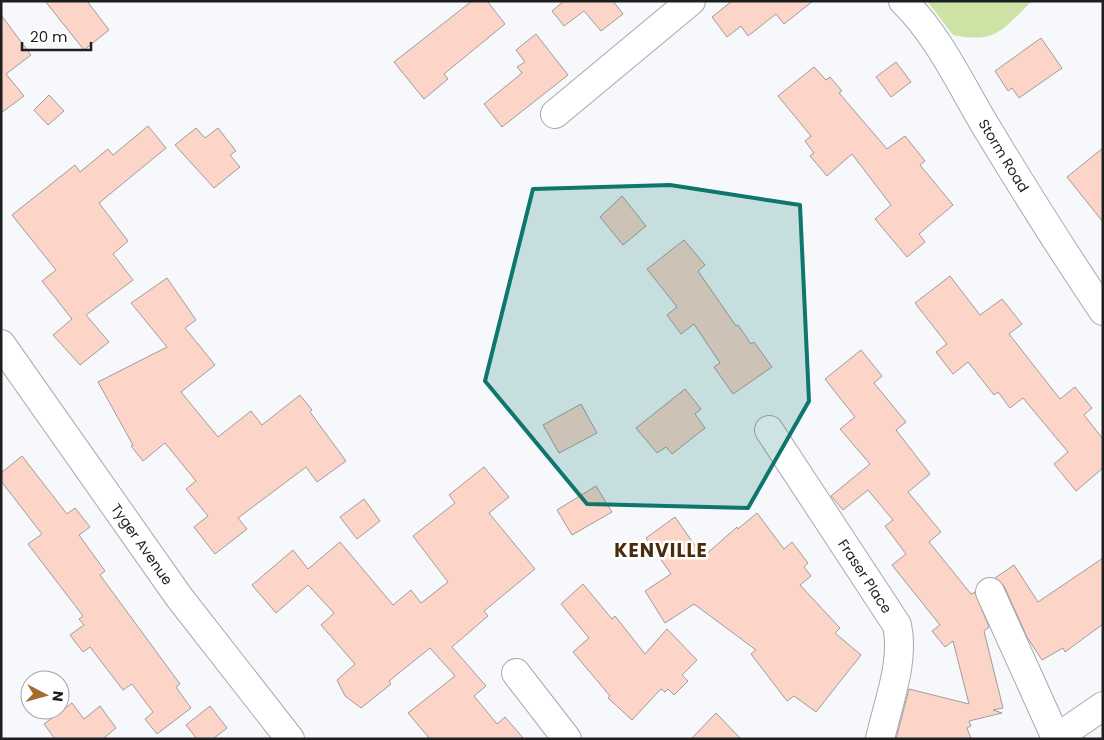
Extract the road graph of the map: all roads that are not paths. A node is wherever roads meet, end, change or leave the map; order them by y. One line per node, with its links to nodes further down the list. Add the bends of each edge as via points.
1 (691, 1): 3 (street)
2 (903, 1): 4 (street, Storm Road, via 916,14 940,50 1041,219)
3 (555, 114)
4 (1103, 311)
5 (1, 344): 11 (street, Tyger Avenue, via 179,597)
6 (769, 430): 13 (street, Fraser Place, via 897,625 898,656)
7 (990, 592): 10 (street)
8 (516, 673): 12 (street)
9 (1103, 706): 10 (street)
10 (1056, 738)
11 (290, 739)
12 (567, 739)
13 (880, 739)

